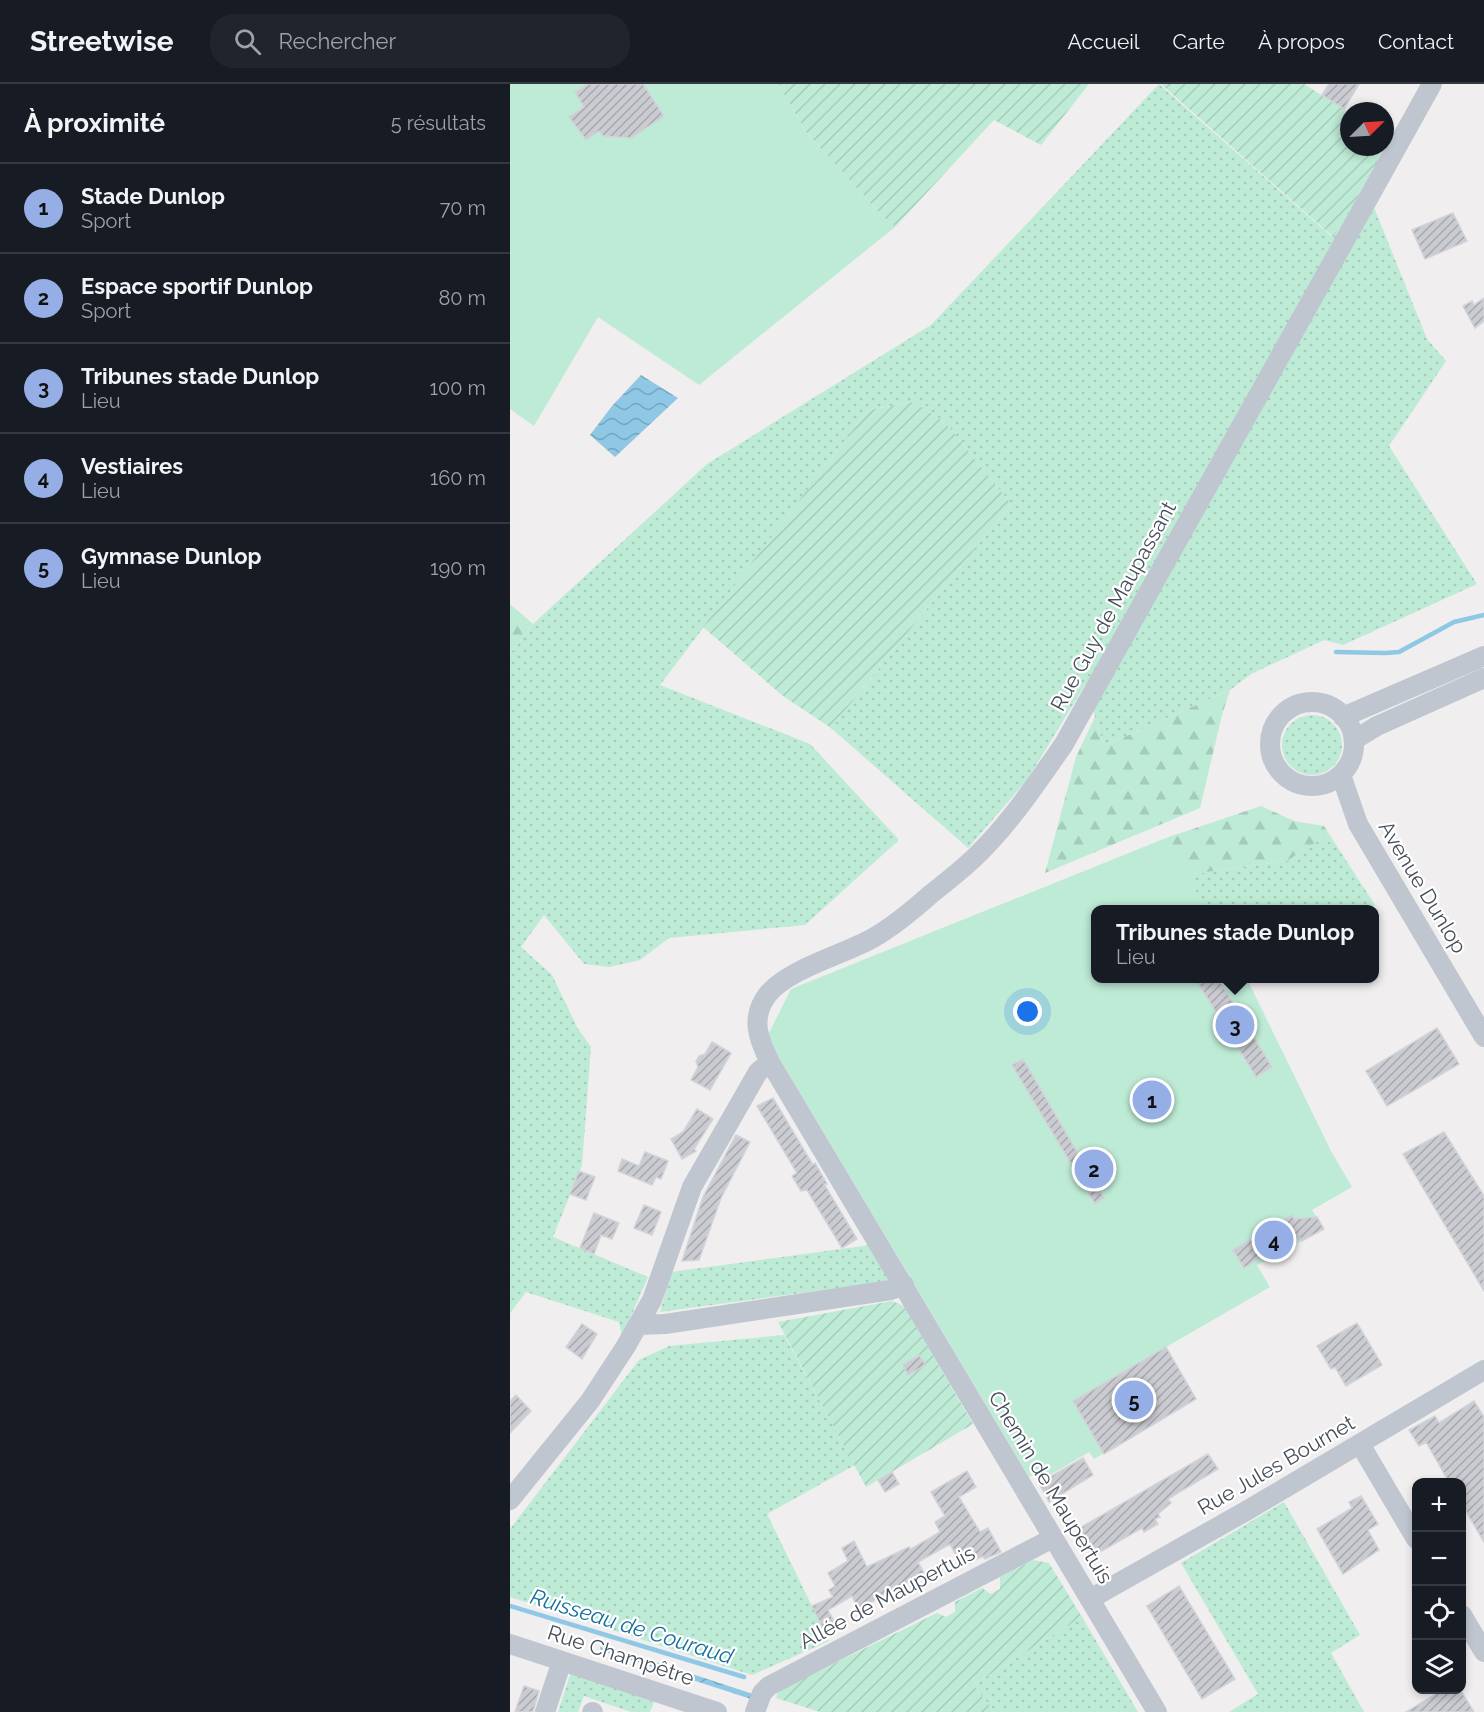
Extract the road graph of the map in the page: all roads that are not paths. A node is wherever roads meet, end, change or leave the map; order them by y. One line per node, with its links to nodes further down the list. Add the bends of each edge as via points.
1 (1429, 85): 10 (street, Rue Guy de Maupassant, via 1064,744 1019,808 965,866 912,911 873,938 781,982 768,994 758,1011 756,1027)
2 (1484, 656): 4 (street)
3 (1484, 678): 5 (street)
4 (1343, 717): 5 (street); 7 (street, via 1332,708 1304,703 1284,713 1272,730 1269,745 1280,772 1304,786)
5 (1353, 740): 6 (street, via 1351,759)
6 (1341, 775): 7 (street); 8 (street, Avenue Dunlop)
7 (1319, 786): 8 (street, Avenue Dunlop)
8 (1358, 824): 9 (street, Avenue Dunlop)
9 (1484, 1036)
10 (770, 1062): 11 (street, Rue Guy de Maupassant); 12 (street, via 758,1072 696,1178 652,1300)
11 (904, 1285): 12 (street, via 665,1324); 17 (street, Chemin de Maupertuis)
12 (638, 1325): 15 (street, via 590,1401)
13 (1484, 1370): 14 (street, Rue Jules Bournet)
14 (1360, 1444): 16 (street); 18 (street, Rue Jules Bournet)
15 (510, 1500)
16 (1412, 1532)
17 (1053, 1538): 18 (street, Chemin de Maupertuis); 25 (street, Allée de Maupertuis, via 769,1686)
18 (1090, 1599): 26 (street, Chemin de Maupertuis)
19 (1466, 1623): 21 (street)
20 (510, 1644): 22 (street, Rue Champêtre)
21 (1484, 1652)
22 (562, 1661): 23 (street); 24 (street, Rue Champêtre)
23 (545, 1712)
24 (717, 1712)
25 (754, 1712)
26 (1157, 1712)

